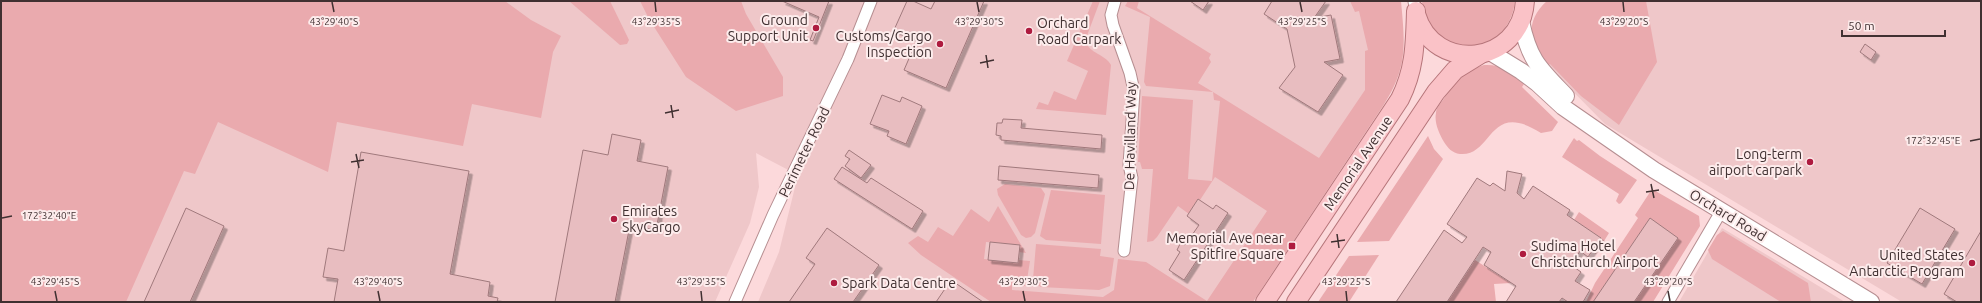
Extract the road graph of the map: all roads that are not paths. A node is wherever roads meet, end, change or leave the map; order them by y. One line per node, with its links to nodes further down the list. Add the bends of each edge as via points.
1 (871, 1): 9 (street, Perimeter Road, via 848,59 773,215)
2 (1114, 1): 8 (street, De Havilland Way, via 1111,15 1113,25 1134,91 1129,165 1132,178)
3 (1415, 4): 5 (main road, via 1424,31 1439,46 1459,54); 10 (main road, Memorial Avenue, via 1415,50 1412,71 1400,99)
4 (1526, 8): 5 (main road, Memorial Avenue, via 1507,41); 6 (street, Orchard Road, via 1527,44 1535,63)
5 (1486, 53): 6 (street, Orchard Road, via 1521,71 1563,107); 11 (main road, Memorial Avenue, via 1455,70 1436,92)
6 (1588, 123): 7 (street, Orchard Road, via 1654,170)
7 (1722, 210): 12 (street); 13 (street, Orchard Road)
8 (1124, 250)
9 (735, 302)
10 (1265, 302)
11 (1296, 302)
12 (1668, 302)
13 (1871, 302)

